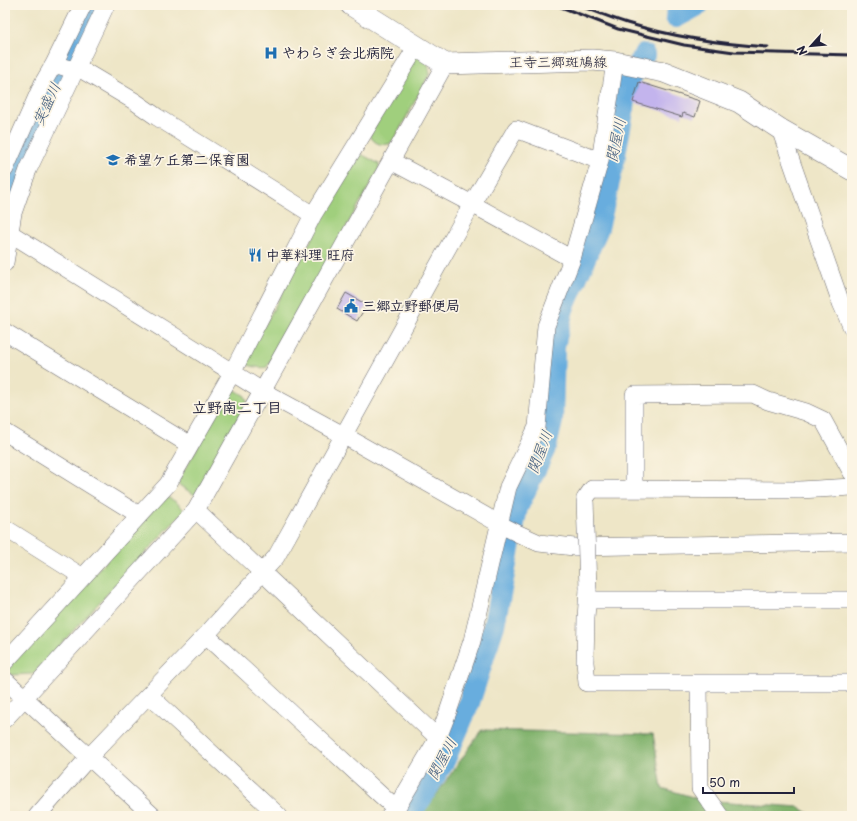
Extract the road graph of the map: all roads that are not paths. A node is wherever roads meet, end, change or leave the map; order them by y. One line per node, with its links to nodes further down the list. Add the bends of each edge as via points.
1 (83, 5): 7 (street)
2 (106, 5): 7 (street)
3 (351, 5): 4 (main road)
4 (417, 46): 5 (main road); 14 (street)
5 (445, 64): 6 (main road, 王寺三郷斑鳩線, via 592,60); 9 (street)
6 (629, 65): 8 (main road, 王寺三郷斑鳩線, via 664,72 739,102); 10 (street)
7 (67, 67): 11 (street, via 43,83); 14 (street, via 134,101); 15 (street)
8 (780, 129): 12 (main road, 王寺三郷斑鳩線); 18 (street)
9 (391, 161): 13 (street); 22 (street)
10 (600, 161): 13 (street, via 516,129); 16 (street)
11 (5, 169)
12 (852, 170)
13 (472, 204): 16 (street); 24 (street)
14 (314, 214): 21 (street)
15 (7, 231): 17 (street); 21 (street)
16 (572, 259): 32 (street, via 546,326 537,427 508,487)
17 (5, 263)
18 (847, 301): 19 (street)
19 (852, 328)
20 (5, 332): 25 (street)
21 (232, 372): 22 (street); 25 (street)
22 (262, 391): 24 (street); 29 (street)
23 (5, 432): 30 (street)
24 (343, 435): 32 (street); 34 (street, via 276,557)
25 (190, 445): 30 (street, via 168,484)
26 (852, 473): 28 (street, via 823,420 806,412 753,394 634,395)
27 (852, 487): 28 (street, via 800,490)
28 (634, 489): 36 (street, bridge, via 592,490 585,499)
29 (196, 510): 34 (street); 44 (street)
30 (139, 515): 35 (street)
31 (5, 528): 35 (street)
32 (508, 528): 33 (street, via 539,543 574,547); 46 (street)
33 (852, 542)
34 (262, 573): 38 (street); 46 (street)
35 (83, 577): 39 (street)
36 (588, 594): 37 (street); 42 (street, via 585,662 587,683)
37 (852, 600)
38 (206, 635): 43 (street); 48 (street)
39 (5, 662)
40 (5, 680): 44 (street)
41 (852, 683): 42 (street)
42 (699, 684): 52 (street, via 700,788)
43 (149, 695): 47 (street); 51 (street)
44 (25, 698): 45 (street); 47 (street)
45 (5, 718)
46 (438, 738): 48 (street)
47 (90, 757): 49 (street); 50 (street)
48 (392, 812)
49 (37, 816)
50 (152, 816)
51 (279, 816)
52 (720, 816)

